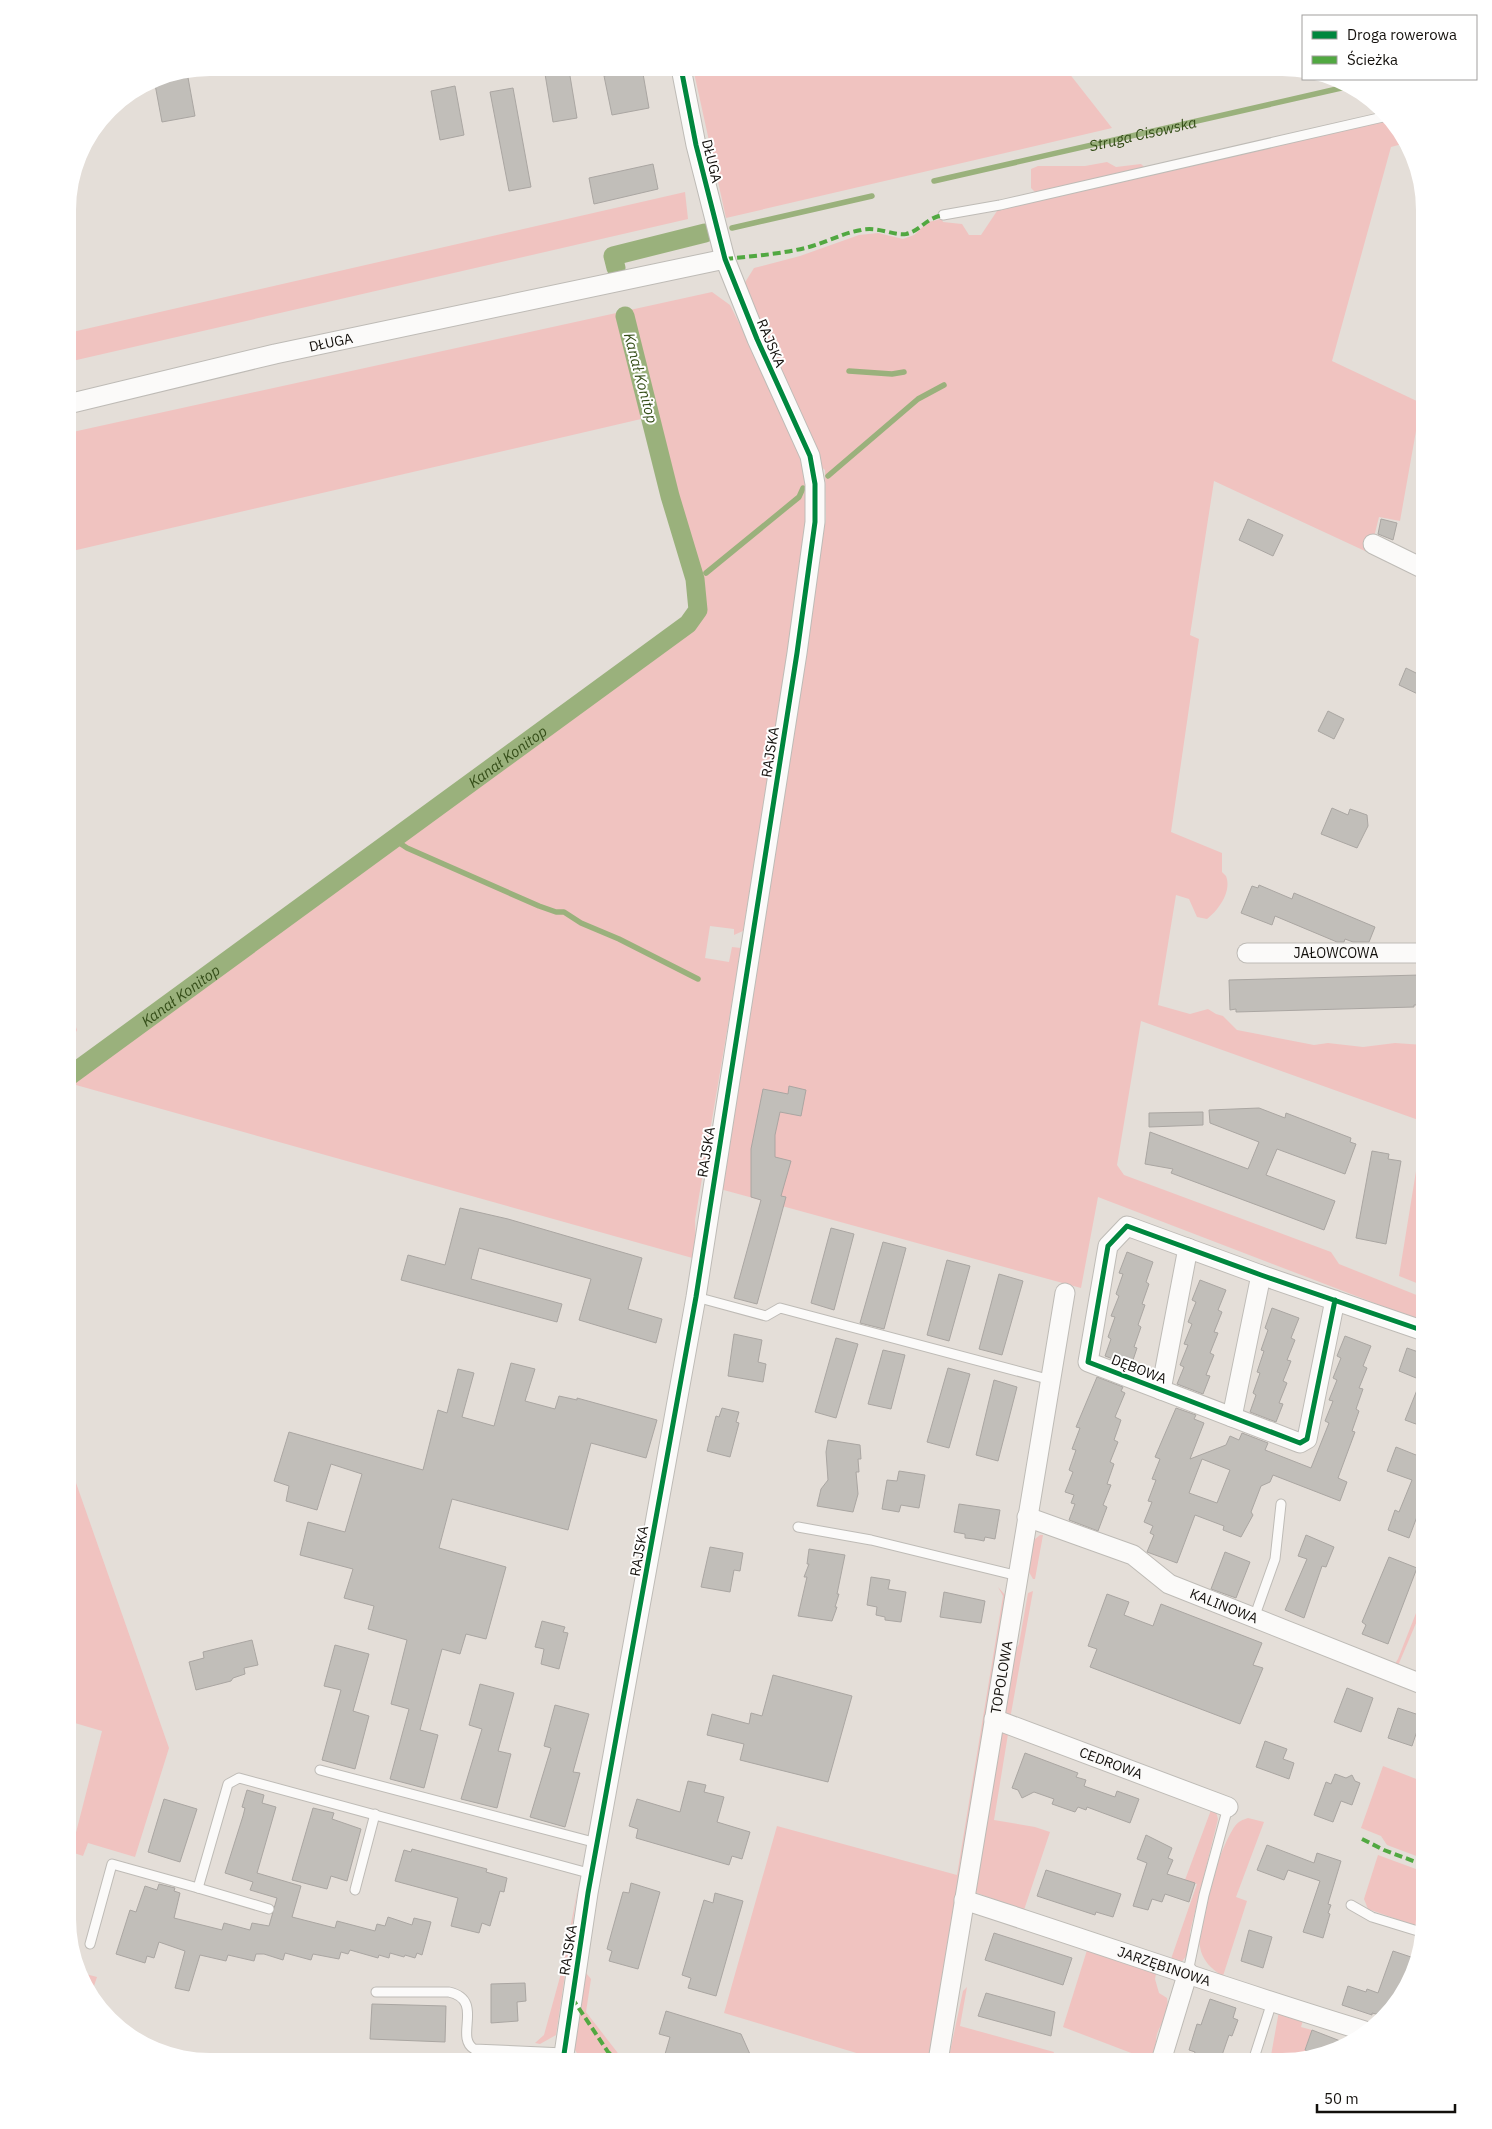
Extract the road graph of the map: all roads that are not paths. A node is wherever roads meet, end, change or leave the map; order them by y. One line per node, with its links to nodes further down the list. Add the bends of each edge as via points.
1 (683, 77): 4 (street, DŁUGA)
2 (1378, 117): 3 (lane, via 1000,205)
3 (943, 215)
4 (725, 259): 5 (street, DŁUGA, via 275,354); 13 (street, RAJSKA, via 810,456 815,484 815,522 796,663)
5 (77, 402)
6 (1373, 544): 7 (street)
7 (1416, 566)
8 (1247, 953): 9 (street, JAŁOWCOWA)
9 (1416, 953)
10 (1188, 1248): 11 (street, DĘBOWA); 17 (street, DĘBOWA); 17 (street, DĘBOWA, via 1127,1226 1108,1246 1088,1362)
11 (1260, 1275): 14 (street, DĘBOWA); 18 (street)
12 (1065, 1293): 16 (street, TOPOLOWA)
13 (696, 1297): 16 (lane, via 766,1316 780,1308); 29 (street, RAJSKA)
14 (1334, 1300): 15 (street, DĘBOWA); 18 (street, DĘBOWA, via 1307,1439 1300,1443)
15 (1416, 1328)
16 (1051, 1380): 20 (street, TOPOLOWA)
17 (1161, 1390): 18 (street, DĘBOWA)
18 (1232, 1417)
19 (1281, 1504): 23 (lane, via 1275,1559)
20 (1027, 1517): 22 (street, TOPOLOWA); 23 (street, KALINOWA, via 1133,1555 1169,1584)
21 (798, 1527): 22 (lane, via 871,1540)
22 (1018, 1576): 25 (street, TOPOLOWA)
23 (1254, 1618): 24 (street, KALINOWA)
24 (1416, 1682)
25 (994, 1719): 27 (street, CEDROWA); 33 (street, TOPOLOWA)
26 (320, 1770): 29 (lane)
27 (1228, 1807): 38 (lane, via 1204,1894)
28 (376, 1814): 30 (lane); 31 (lane, via 239,1778 228,1784); 32 (lane)
29 (598, 1843): 30 (street, RAJSKA)
30 (592, 1874): 43 (street, RAJSKA)
31 (198, 1888): 35 (lane); 37 (lane, via 112,1864)
32 (355, 1890)
33 (964, 1900): 38 (street, JARZĘBINOWA); 44 (street, TOPOLOWA)
34 (1351, 1905): 36 (lane, via 1372,1917)
35 (270, 1909)
36 (1415, 1930)
37 (90, 1944)
38 (1188, 1972): 40 (street, JARZĘBINOWA); 45 (street)
39 (376, 1992): 42 (lane, via 449,1992 460,1995 467,2006 468,2040 474,2049)
40 (1272, 2002): 41 (street, JARZĘBINOWA); 46 (lane)
41 (1358, 2029)
42 (511, 2052)
43 (564, 2052)
44 (939, 2053)
45 (1164, 2053)
46 (1256, 2053)

